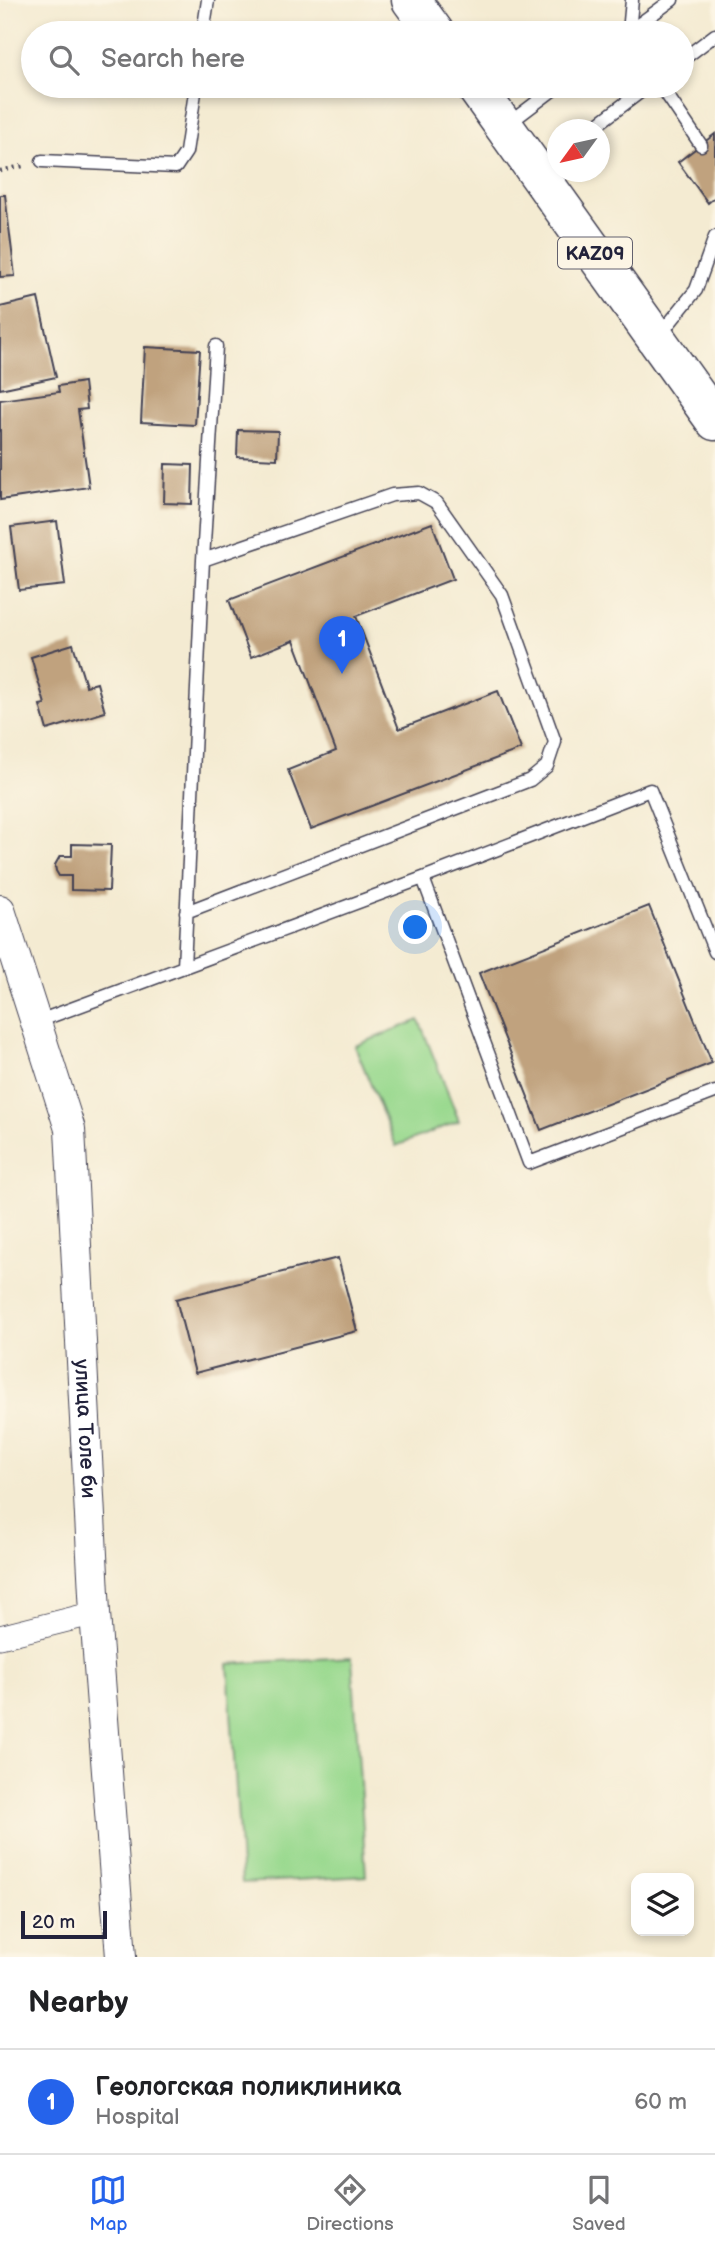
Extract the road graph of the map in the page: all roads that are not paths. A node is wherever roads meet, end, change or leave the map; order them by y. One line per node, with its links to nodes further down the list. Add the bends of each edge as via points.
1 (208, 0): 5 (lane)
2 (411, 0): 6 (highway)
3 (632, 0): 7 (lane)
4 (672, 0): 8 (lane)
5 (205, 21)
6 (426, 21)
7 (629, 21)
8 (643, 21)
9 (715, 35): 10 (lane)
10 (694, 51)
11 (194, 98): 19 (lane, via 186,152 176,167)
12 (484, 98): 17 (highway, KAZ09)
13 (542, 98): 17 (lane)
14 (632, 98): 16 (lane)
15 (669, 98): 18 (lane)
16 (604, 119)
17 (505, 127): 20 (highway, KAZ09)
18 (701, 145)
19 (42, 161)
20 (546, 162): 22 (highway, KAZ09)
21 (715, 237): 22 (lane, via 696,290)
22 (657, 339): 24 (highway, KAZ09)
23 (216, 346): 25 (lane)
24 (715, 421)
25 (203, 561): 28 (lane); 28 (lane, via 392,495 419,493 437,503 502,595 555,742 547,766 530,780)
26 (423, 878): 29 (lane, via 650,790); 30 (lane); 32 (lane, via 529,1163)
27 (0, 910): 31 (street, улица Толе би)
28 (186, 912): 30 (lane)
29 (715, 952)
30 (184, 967): 31 (lane)
31 (36, 1022): 33 (street, улица Толе би, via 70,1129)
32 (715, 1092)
33 (95, 1613): 34 (street); 35 (street, улица Толе би)
34 (0, 1637)
35 (121, 1957)

